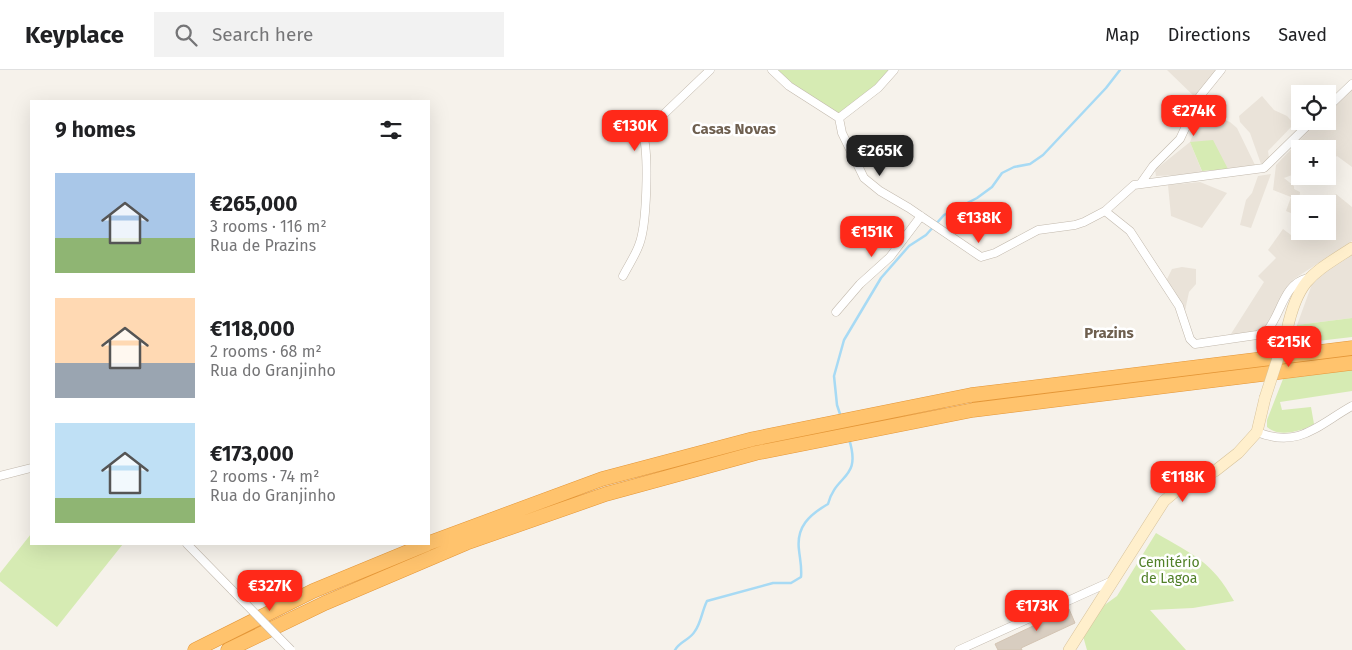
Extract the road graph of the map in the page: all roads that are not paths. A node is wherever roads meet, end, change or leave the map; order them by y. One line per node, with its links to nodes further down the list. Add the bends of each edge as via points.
1 (710, 70): 13 (street, via 643,134 646,186 640,244)
2 (772, 70): 7 (street, via 789,86)
3 (894, 70): 7 (street, via 878,88)
4 (1221, 70): 9 (street, via 1200,96 1180,139 1153,166)
5 (1352, 84): 6 (street)
6 (1336, 99)
7 (839, 118): 11 (street, via 842,133 864,178)
8 (1303, 130): 9 (street, via 1264,168)
9 (1141, 184): 10 (street, via 1130,187)
10 (1106, 211): 11 (street, via 1075,225 1038,230 988,256 975,254); 14 (street, via 1130,231 1179,306 1190,339 1195,344 1267,331 1292,286)
11 (921, 216): 15 (street, via 890,257)
12 (1352, 248): 14 (street)
13 (623, 276)
14 (1308, 278): 19 (street, bridge, via 1297,297)
15 (836, 312)
16 (1352, 348): 22 (highway, via 971,394 753,439 602,480)
17 (1352, 363): 27 (highway, via 973,410 756,453 606,494 466,543 325,602)
18 (1352, 406): 19 (street, via 1305,435 1278,438)
19 (1257, 432): 25 (street, via 1215,471 1176,491 1164,501)
20 (30, 468): 21 (street)
21 (0, 476)
22 (430, 542)
23 (188, 545): 28 (street, bridge)
24 (423, 545): 26 (highway, via 314,591)
25 (1112, 581): 29 (street); 30 (street)
26 (195, 650)
27 (228, 650)
28 (291, 650)
29 (959, 650)
30 (1069, 650)

